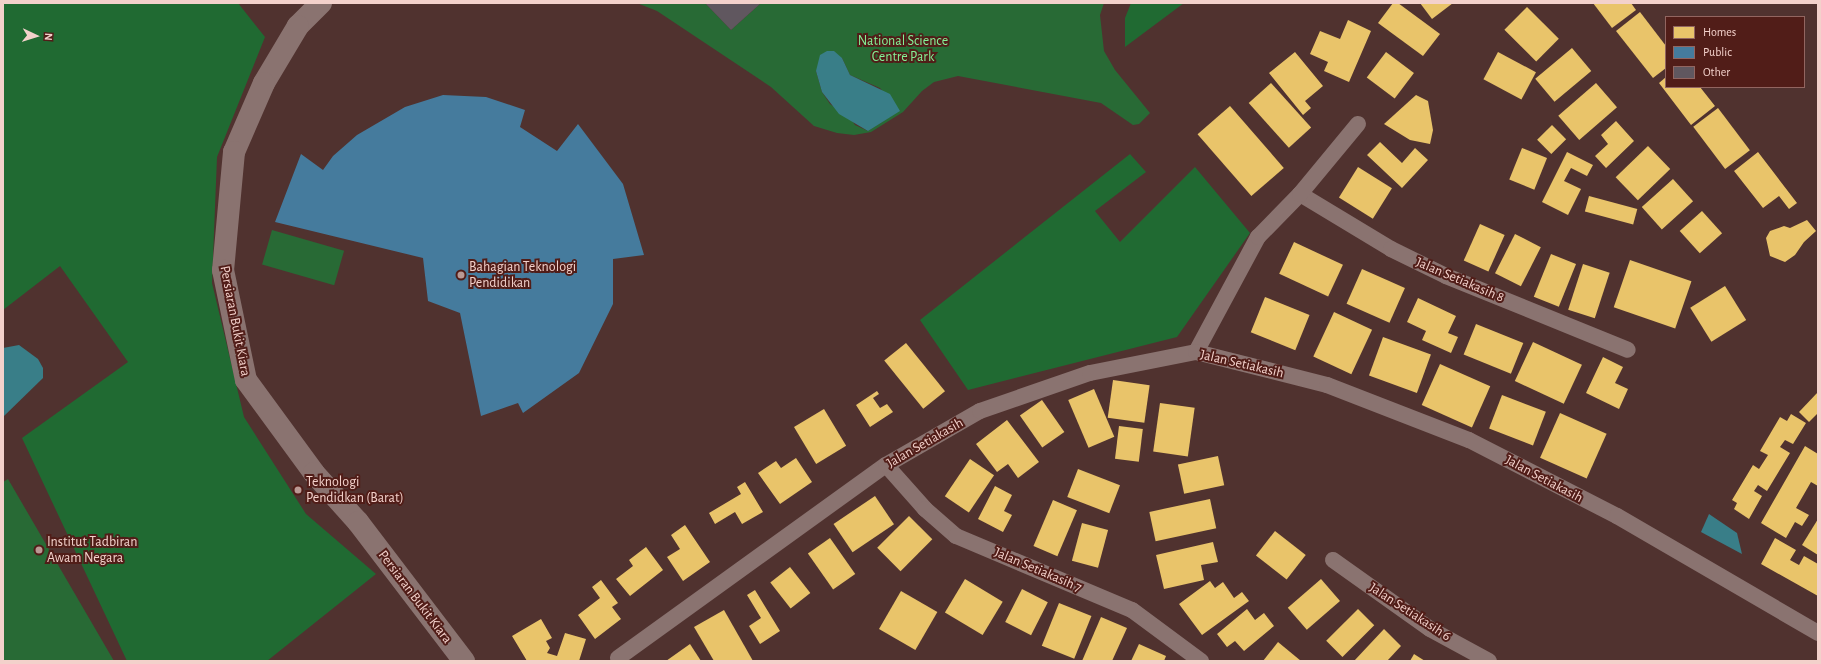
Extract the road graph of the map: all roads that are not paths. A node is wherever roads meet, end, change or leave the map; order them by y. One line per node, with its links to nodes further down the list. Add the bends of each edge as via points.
1 (321, 3): 10 (street, Persiaran Bukit Kiara, via 298,26 286,45 264,83 234,152 223,270 246,380 314,473 358,522)
2 (1358, 124): 3 (street)
3 (1300, 194): 4 (street, Jalan Setiakasih 8, via 1391,249 1446,276); 5 (street, via 1258,237)
4 (1628, 350)
5 (1196, 352): 6 (street, Jalan Setiakasih, via 1090,373 980,412); 8 (street, Jalan Setiakasih, via 1327,385 1469,440 1617,516)
6 (886, 465): 9 (street, Jalan Setiakasih); 11 (street, Jalan Setiakasih 7, via 925,509 956,536 1132,610)
7 (1333, 560): 12 (street, Jalan Setiakasih 6, via 1430,629)
8 (1818, 633)
9 (618, 658)
10 (464, 661)
11 (1201, 661)
12 (1489, 661)

